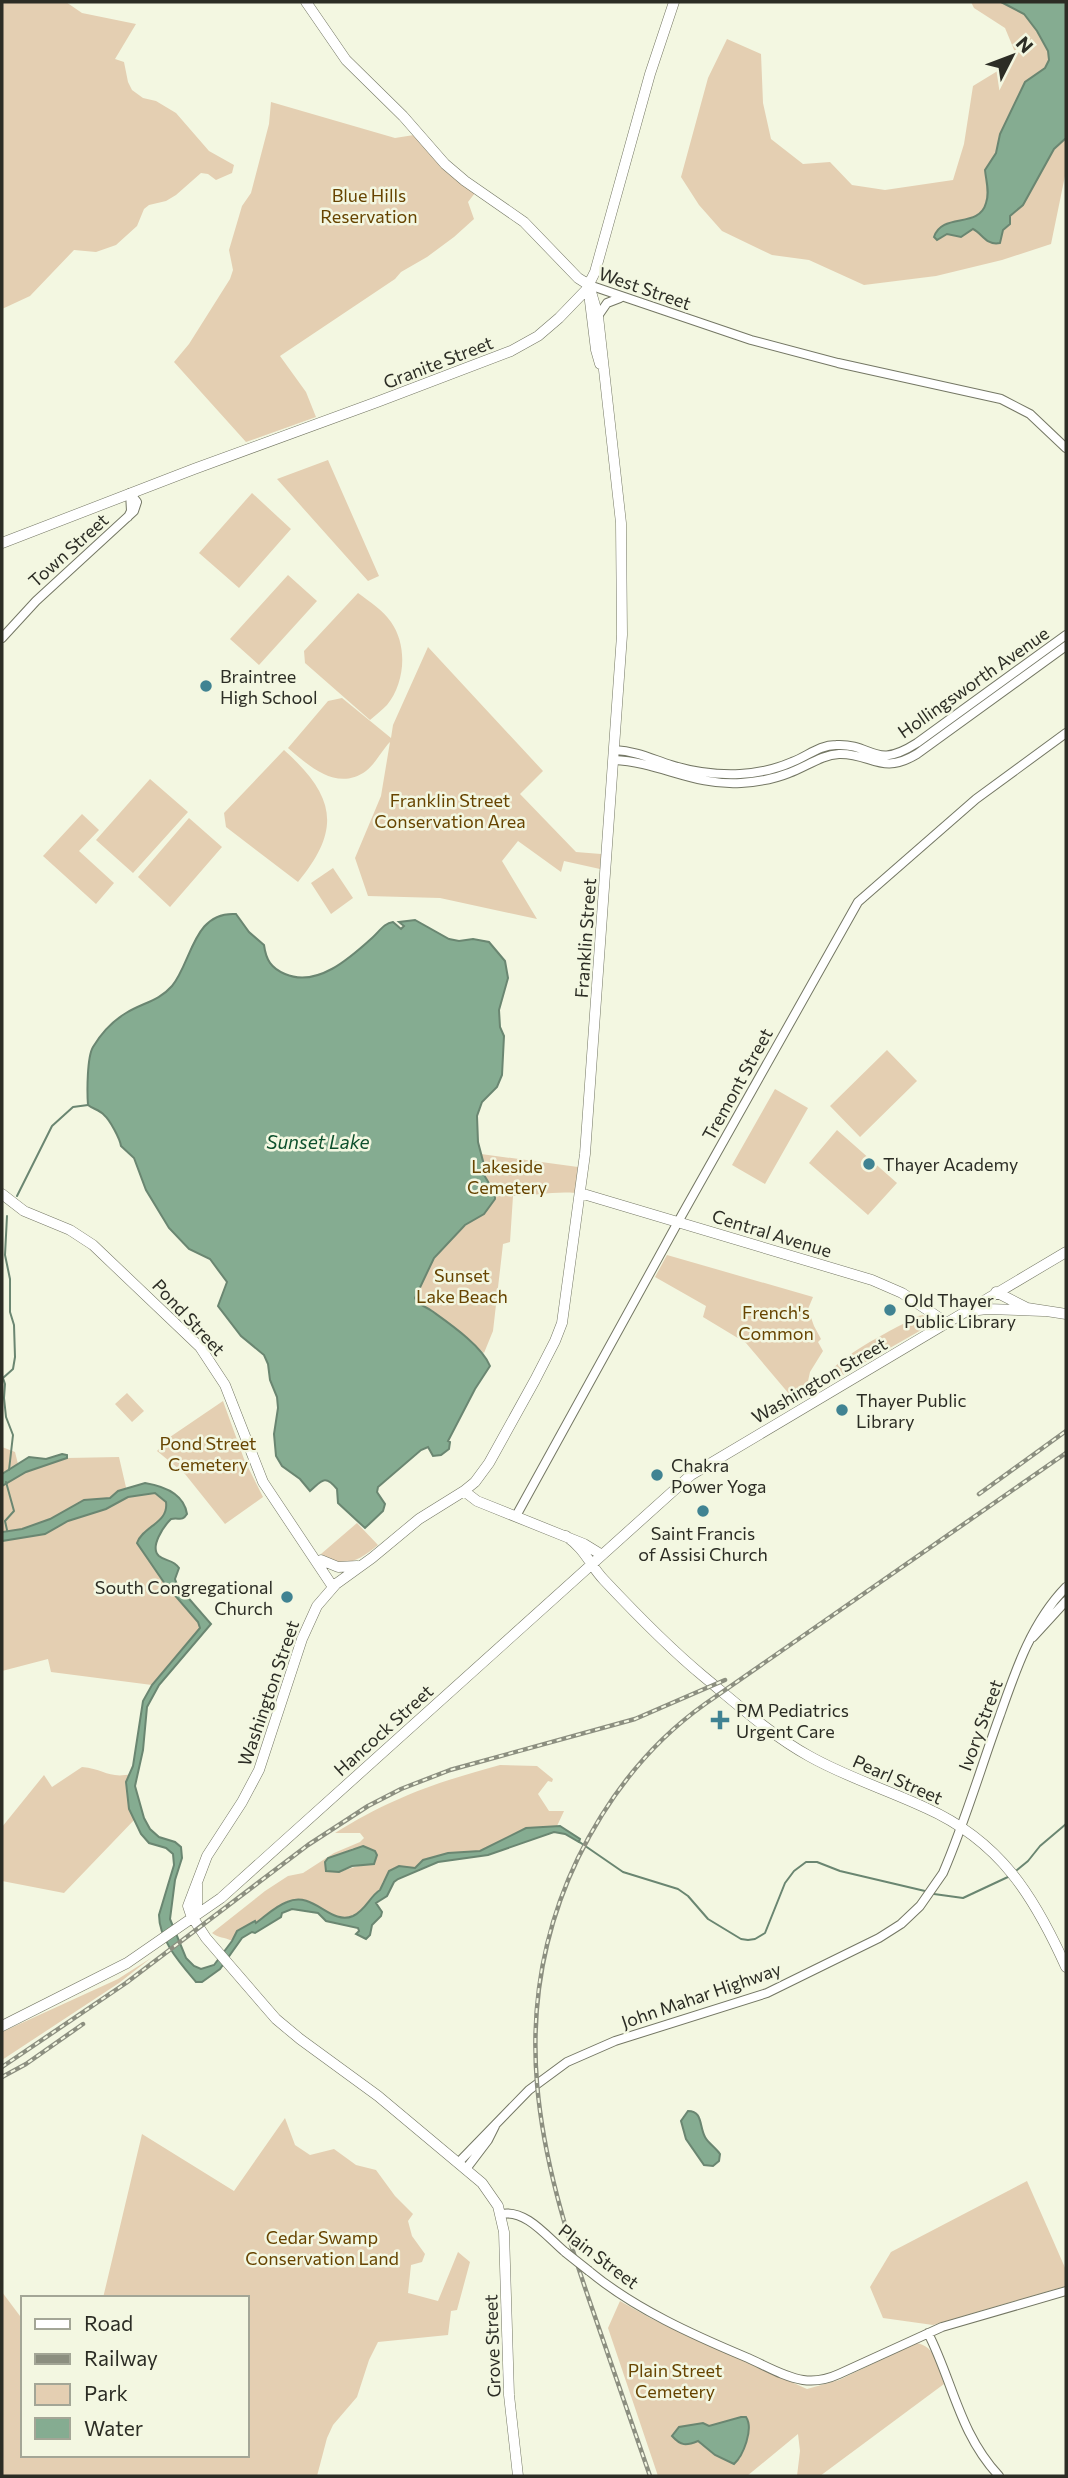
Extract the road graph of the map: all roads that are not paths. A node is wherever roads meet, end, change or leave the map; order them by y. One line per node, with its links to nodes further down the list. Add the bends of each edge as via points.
1 (306, 2): 3 (main road, West Street, via 349,63 441,160 524,222)
2 (674, 2): 3 (main road, Granite Street)
3 (589, 285): 4 (street, West Street); 5 (main road, Granite Street); 6 (main road, Franklin Street)
4 (624, 298): 6 (street, via 607,303); 7 (street, West Street, via 817,358 994,397 1030,414)
5 (565, 313): 6 (main road, via 580,310); 8 (main road, Granite Street, via 533,339 498,356)
6 (595, 319): 15 (main road, Franklin Street, via 623,550)
7 (1066, 448)
8 (130, 493): 9 (main road, Granite Street); 11 (street, Town Street, via 137,505 128,517)
9 (2, 543)
10 (1066, 635): 13 (street, Hollingsworth Avenue)
11 (2, 638)
12 (1066, 646): 13 (street, Hollingsworth Avenue)
13 (1046, 655): 15 (street, Hollingsworth Avenue, via 906,760 893,764 839,749 784,775 737,783 705,781)
14 (1066, 733): 18 (street, Tremont Street, via 976,799 858,902)
15 (614, 755): 16 (main road, Franklin Street)
16 (580, 1193): 18 (main road, Central Avenue); 27 (main road, Franklin Street, via 560,1329 496,1451)
17 (2, 1194): 30 (main road, Pond Street, via 24,1211 88,1240 200,1348 225,1385 260,1477)
18 (679, 1222): 26 (main road, Central Avenue, via 882,1284); 28 (street, Tremont Street)
19 (1066, 1252): 20 (main road, Washington Street)
20 (1022, 1277): 21 (main road, Washington Street); 23 (main road, via 1016,1285 1017,1297 1027,1307)
21 (996, 1292): 22 (main road, via 1002,1304); 23 (main road, via 1023,1307); 24 (main road, Washington Street)
22 (1013, 1311): 23 (main road); 24 (main road)
23 (1043, 1311): 25 (main road)
24 (962, 1313): 26 (main road, Washington Street)
25 (1066, 1314)
26 (947, 1322): 31 (main road, Washington Street, via 698,1470)
27 (468, 1488): 28 (main road, via 474,1500); 33 (main road, Washington Street, via 422,1516)
28 (516, 1516): 29 (main road)
29 (566, 1536): 31 (main road); 34 (main road)
30 (312, 1554): 32 (main road, Pond Street); 35 (main road, Pond Street)
31 (602, 1555): 34 (main road, Washington Street)
32 (321, 1560): 33 (main road, via 342,1568); 35 (main road, via 333,1577)
33 (368, 1562): 35 (main road, Washington Street)
34 (593, 1564): 39 (main road, Pearl Street, via 687,1662 786,1742 811,1758); 40 (main road, Hancock Street, via 233,1888)
35 (333, 1587): 40 (main road, Washington Street, via 304,1633 259,1770 209,1851 197,1880)
36 (1066, 1587): 38 (street, Ivory Street, via 1039,1619)
37 (1066, 1601): 38 (street, Ivory Street)
38 (1033, 1637): 39 (street, Ivory Street, via 1013,1678)
39 (960, 1826): 41 (main road, Pearl Street, via 1009,1868 1037,1906); 43 (street, John Mahar Highway, via 938,1883 906,1920 885,1935 767,1993 615,2041 567,2062 529,2090 482,2136)
40 (193, 1918): 42 (main road, via 115,1969); 43 (main road, via 288,2029)
41 (1066, 1966)
42 (2, 2026)
43 (462, 2166): 44 (main road, via 488,2190)
44 (501, 2214): 46 (street, Plain Street, bridge, via 522,2216 623,2296 740,2355 800,2379 829,2378); 47 (main road, Grove Street)
45 (1066, 2291): 46 (street, Plain Street)
46 (928, 2333): 48 (street, via 961,2418)
47 (517, 2476)
48 (999, 2476)

